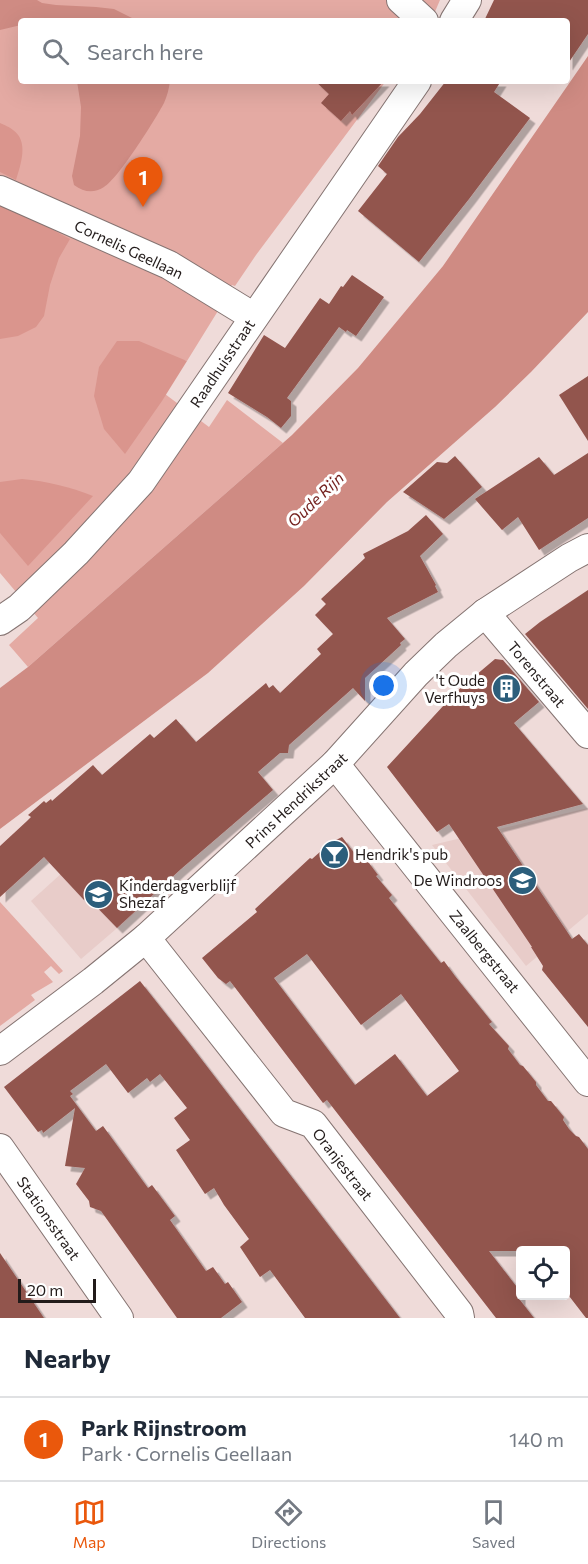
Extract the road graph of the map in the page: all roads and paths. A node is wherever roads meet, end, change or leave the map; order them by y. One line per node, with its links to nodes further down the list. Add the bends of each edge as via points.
1 (401, 0): 3 (street)
2 (468, 0): 4 (street)
3 (421, 18)
4 (456, 18)
5 (415, 84): 7 (street, Raadhuisstraat)
6 (0, 190): 7 (street, Cornelis Geellaan, via 170,265)
7 (254, 316): 10 (street, Raadhuisstraat, via 141,482 76,553)
8 (588, 548): 9 (street, Prins Hendrikstraat)
9 (485, 613): 11 (street, Torenstraat); 12 (street, Prins Hendrikstraat, via 416,674)
10 (0, 621)
11 (588, 734)
12 (336, 764): 13 (street, Prins Hendrikstraat); 15 (street, Zaalbergstraat)
13 (146, 938): 14 (street, Prins Hendrikstraat); 18 (street, Oranjestraat, via 284,1113 313,1124)
14 (0, 1050)
15 (588, 1082)
16 (0, 1148): 17 (street, Stationsstraat)
17 (119, 1318)
18 (460, 1318)

